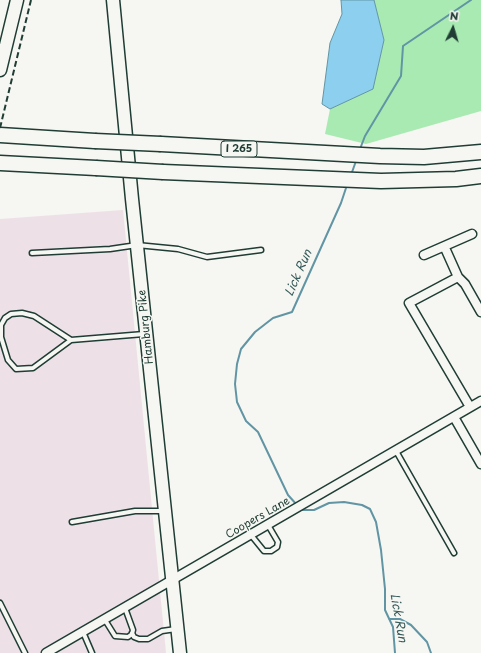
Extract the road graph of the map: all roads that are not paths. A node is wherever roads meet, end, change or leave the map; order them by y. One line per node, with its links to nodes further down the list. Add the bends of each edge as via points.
1 (17, 0): 3 (main road)
2 (113, 0): 9 (main road, Hamburg Pike)
3 (0, 70)
4 (0, 135): 5 (highway, I 265, bridge, via 380,156 424,157)
5 (481, 152)
6 (0, 163): 7 (highway, bridge, via 381,181)
7 (481, 176)
8 (472, 234): 10 (street)
9 (137, 245): 11 (lane, via 178,249 207,256); 12 (lane); 16 (main road, Hamburg Pike)
10 (445, 248): 13 (street); 14 (street)
11 (260, 250)
12 (32, 253)
13 (424, 255)
14 (458, 277): 15 (street, via 466,284); 19 (street, via 409,303)
15 (481, 312)
16 (147, 334): 17 (lane); 23 (main road, Hamburg Pike)
17 (71, 340): 17 (lane, via 33,368 16,368 8,360 1,337 1,325 11,314 22,313 34,316)
18 (481, 401): 19 (street, Coopers Lane)
19 (470, 407): 20 (street, Coopers Lane)
20 (454, 417): 21 (street, Coopers Lane); 22 (street)
21 (396, 451): 25 (street, Coopers Lane); 27 (lane)
22 (481, 464)
23 (166, 511): 24 (lane, via 135,511); 28 (main road, Hamburg Pike)
24 (72, 522)
25 (268, 525): 26 (street, Coopers Lane); 26 (lane, via 278,542 277,547 271,551 264,550)
26 (251, 535): 28 (street, Coopers Lane)
27 (454, 553)
28 (173, 581): 30 (street, Coopers Lane); 32 (main road, Hamburg Pike)
29 (0, 603): 35 (lane)
30 (125, 608): 31 (street, Coopers Lane); 34 (lane)
31 (105, 620): 33 (street, Coopers Lane); 34 (lane, via 115,636 128,637)
32 (178, 629): 34 (lane, via 162,631 148,639 134,637); 38 (main road, Hamburg Pike)
33 (83, 632): 36 (street, Coopers Lane); 37 (lane)
34 (132, 632)
35 (25, 653)
36 (46, 653)
37 (92, 653)
38 (180, 653)

